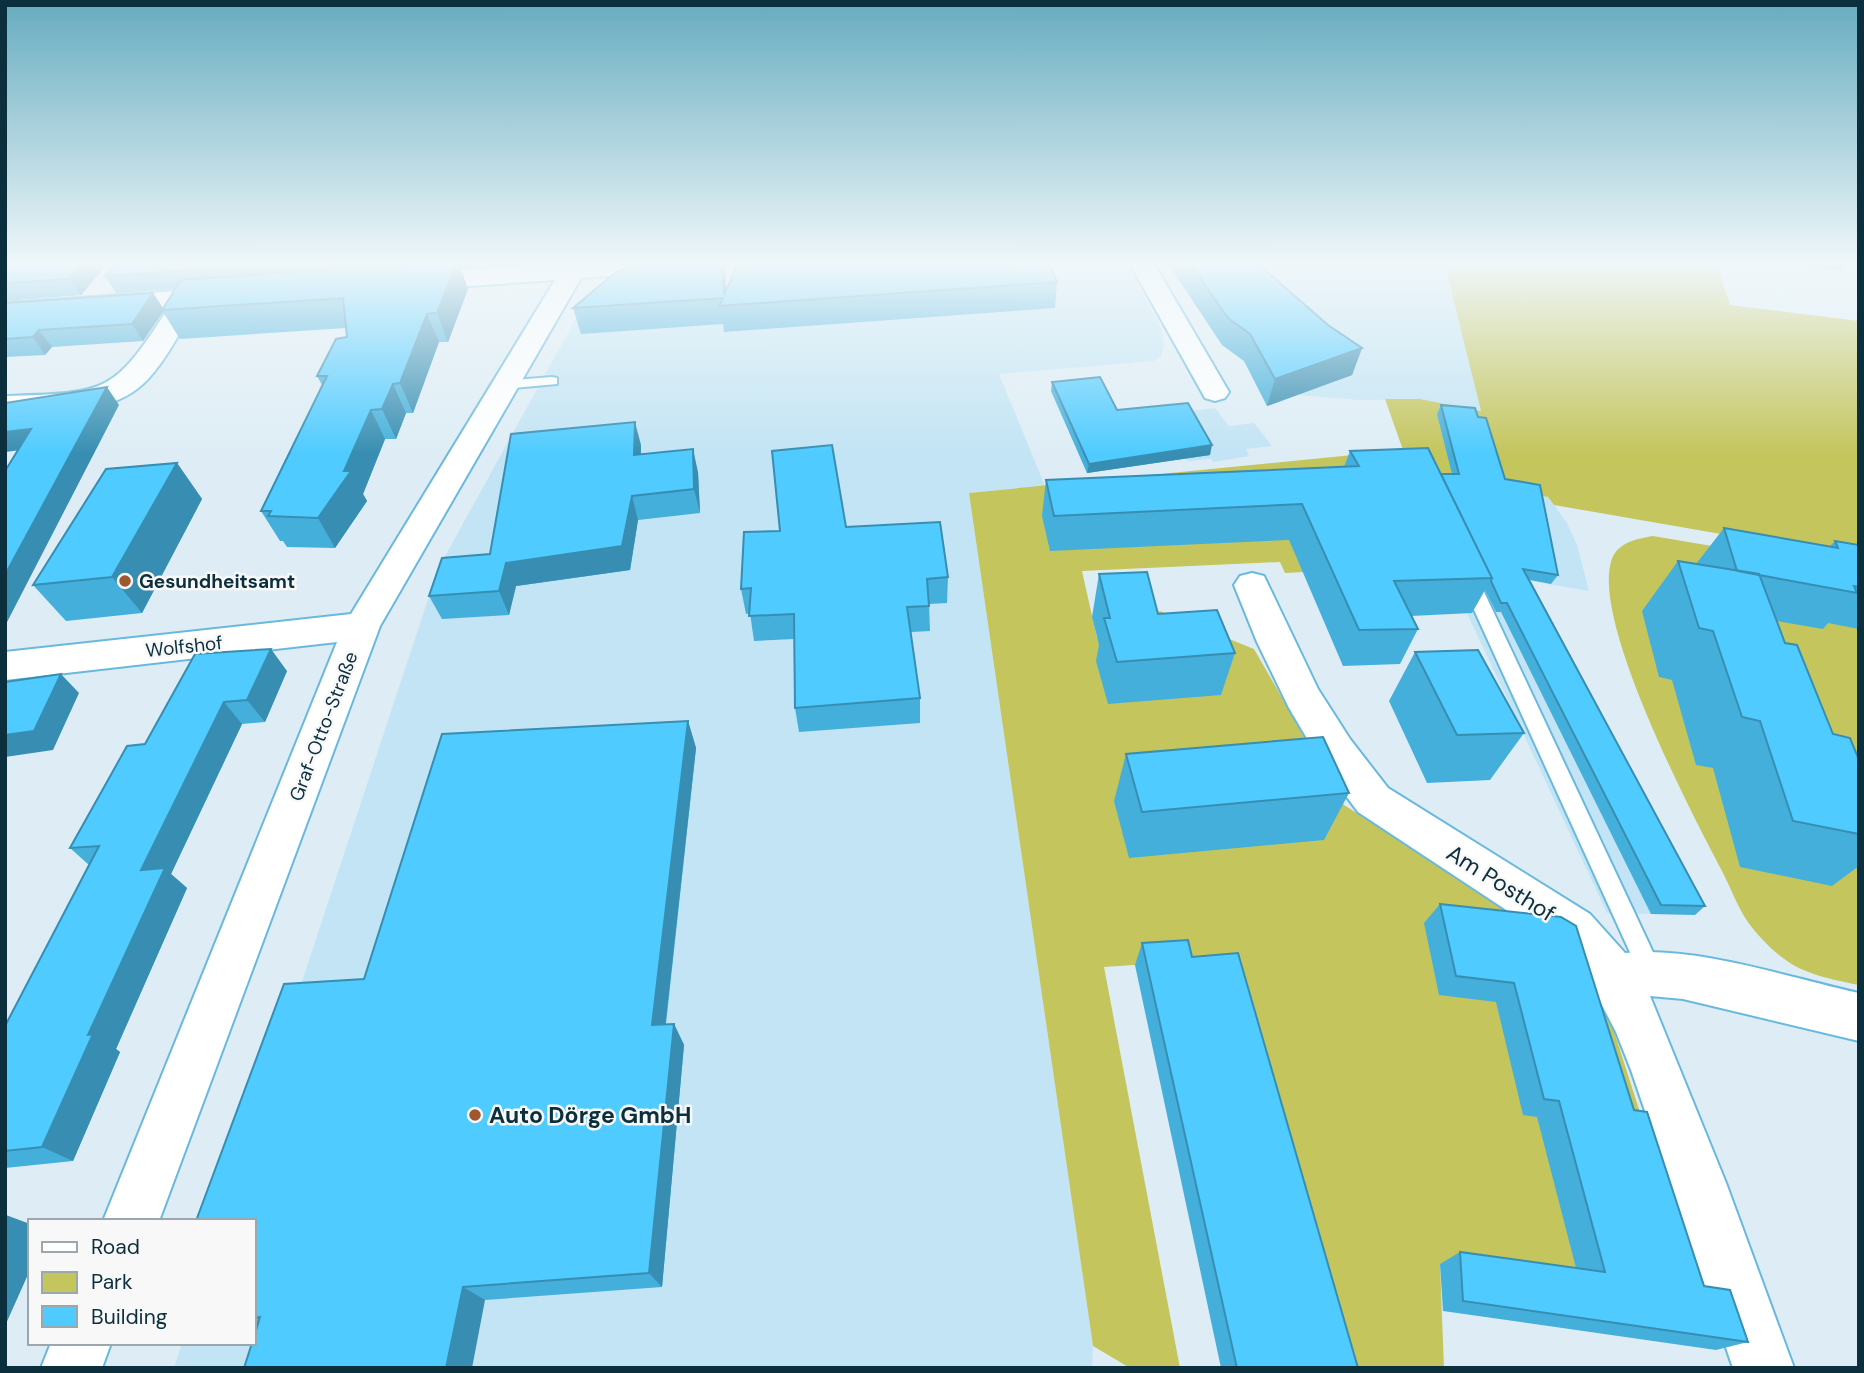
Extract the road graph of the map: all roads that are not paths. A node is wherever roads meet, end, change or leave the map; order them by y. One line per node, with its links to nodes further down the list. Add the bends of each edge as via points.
1 (169, 326): 7 (street, via 138,374 112,393 81,401)
2 (539, 326): 5 (street, Graf-Otto-Straße)
3 (1177, 326): 6 (street)
4 (552, 381): 5 (lane)
5 (503, 385): 10 (street, Graf-Otto-Straße)
6 (1215, 393)
7 (5, 405)
8 (1460, 560): 12 (lane)
9 (1252, 585): 12 (street, Am Posthof, via 1301,694 1373,800 1574,929)
10 (362, 626): 11 (street, Wolfshof); 14 (street, Graf-Otto-Straße)
11 (5, 666)
12 (1632, 975): 13 (street, via 1684,976); 17 (street, Am Posthof, via 1665,1094)
13 (1859, 1017)
14 (132, 1219)
15 (80, 1345): 16 (street)
16 (71, 1368)
17 (1764, 1368)

